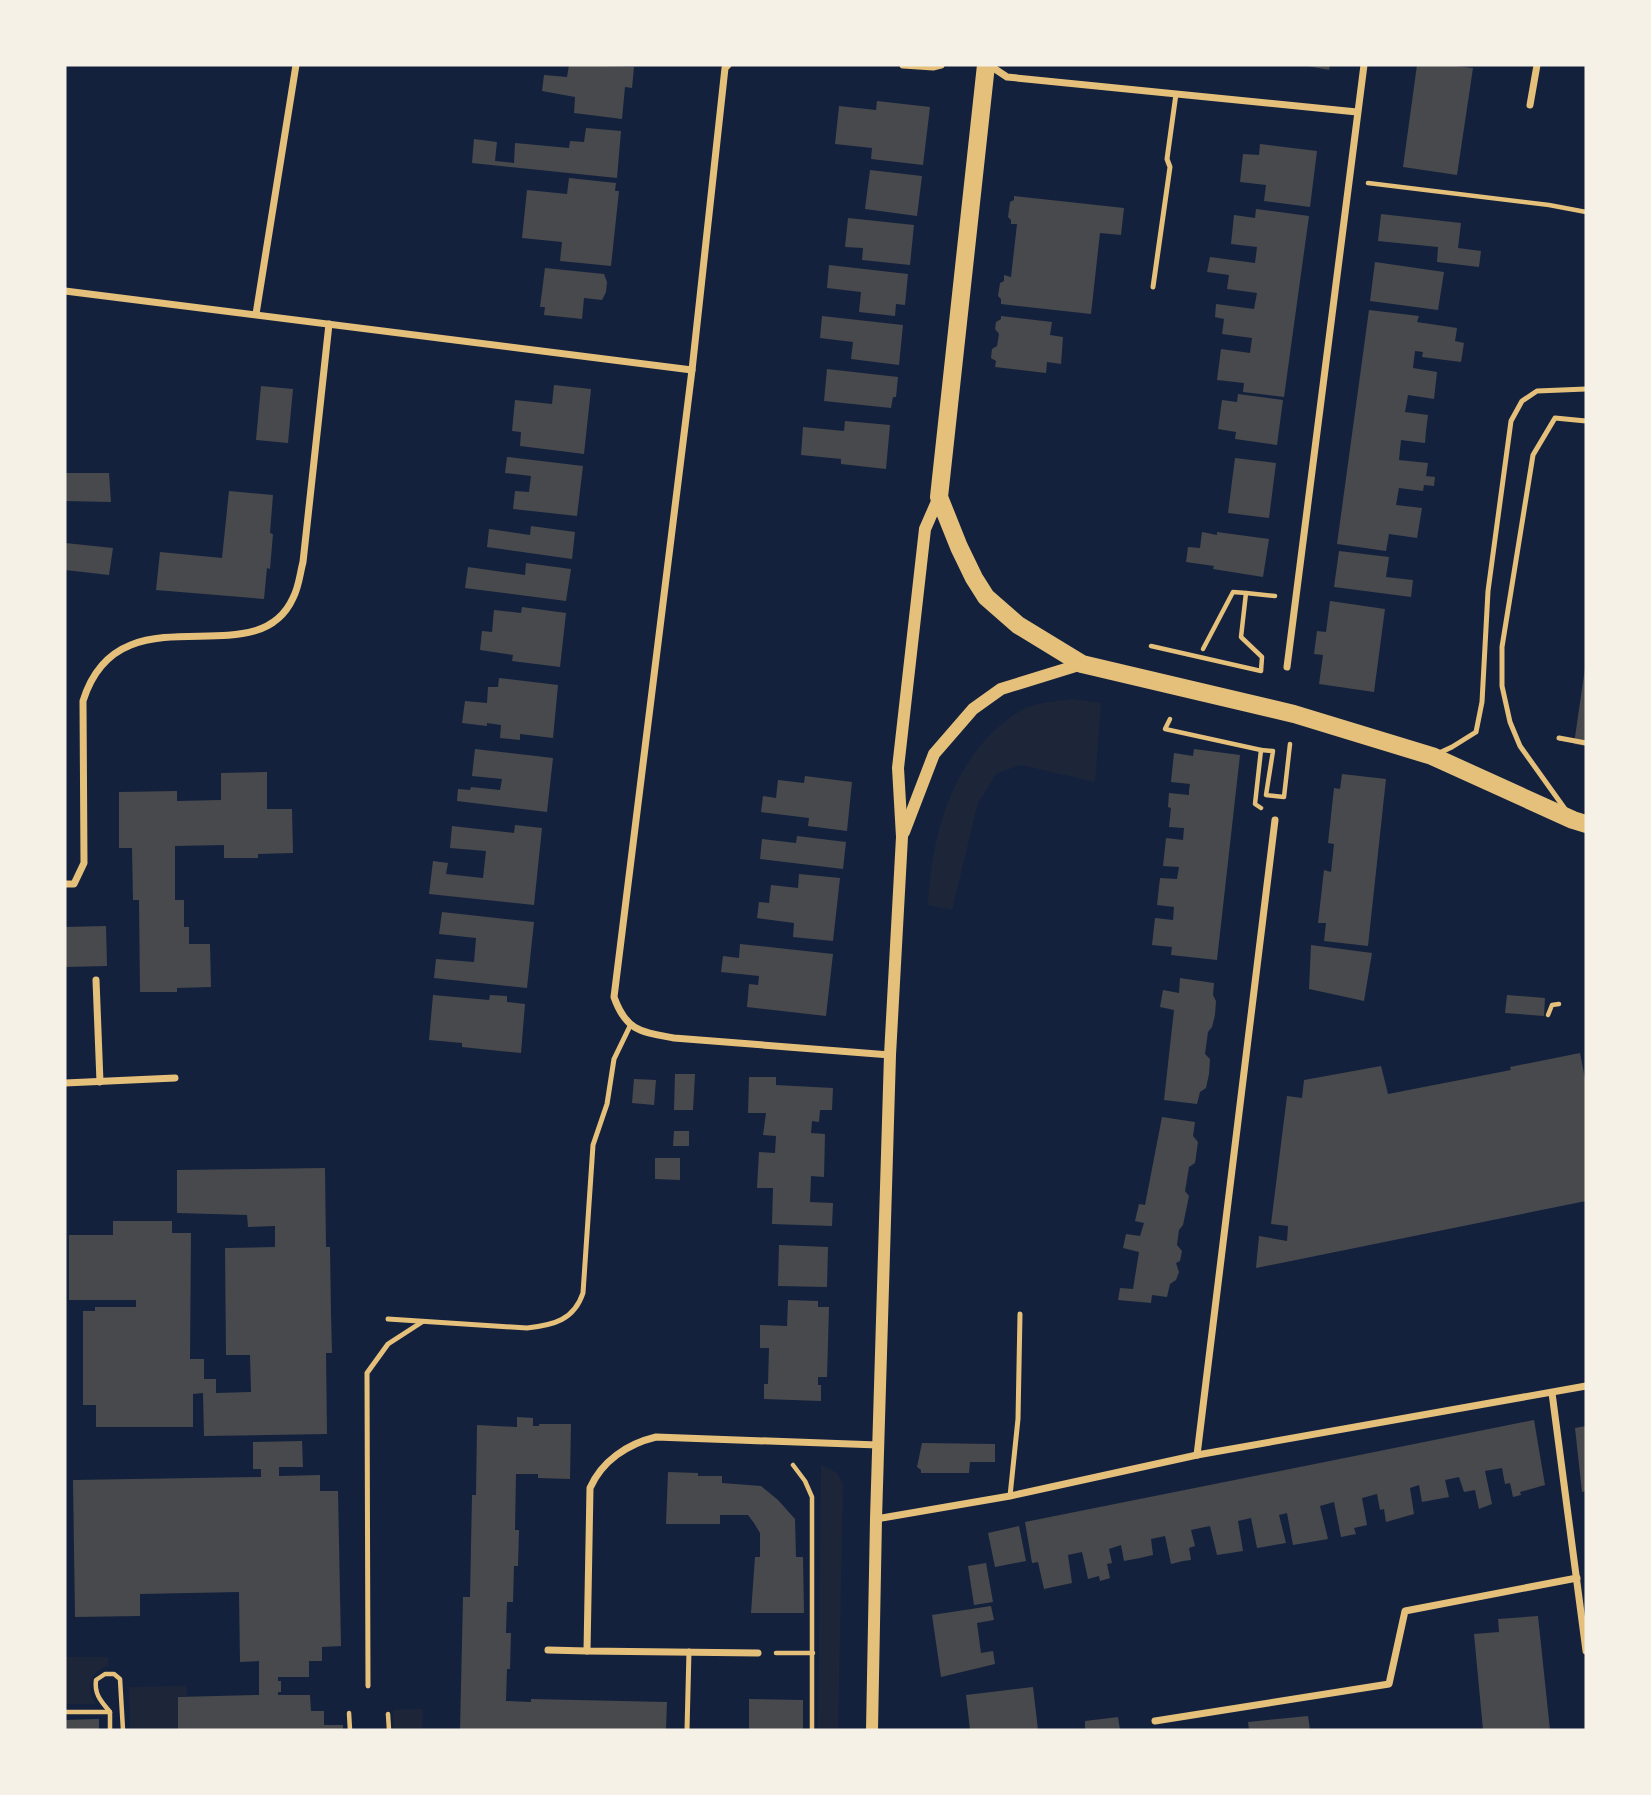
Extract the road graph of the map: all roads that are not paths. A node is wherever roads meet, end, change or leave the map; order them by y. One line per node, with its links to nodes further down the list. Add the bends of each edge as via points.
1 (296, 65): 13 (street)
2 (728, 65): 15 (street)
3 (903, 65): 4 (street)
4 (941, 65)
5 (987, 65): 8 (street, via 1007,78); 18 (main road)
6 (1364, 65): 10 (street)
7 (1537, 65): 9 (street)
8 (1176, 94): 10 (street); 11 (lane)
9 (1530, 105)
10 (1357, 112): 20 (street)
11 (1153, 287)
12 (65, 291): 13 (street)
13 (256, 314): 14 (street)
14 (329, 324): 15 (street); 27 (street, via 303,562 293,599 274,622 246,635 139,641 108,659 89,681 83,701 84,863 74,884)
15 (692, 370): 29 (street, via 614,997)
16 (1586, 389): 23 (lane, via 1537,391 1522,401 1511,421 1488,591 1476,733)
17 (1586, 421): 25 (lane, via 1555,418 1533,455 1502,647 1502,686 1520,746)
18 (939, 497): 19 (main road, via 986,597 1018,625); 26 (street, via 925,528 898,768)
19 (1082, 663): 23 (main road, via 1294,714); 26 (street, via 1000,689 973,709 934,754)
20 (1287, 667)
21 (1559, 738): 22 (lane)
22 (1586, 743)
23 (1432, 756): 25 (main road)
24 (1275, 820): 40 (street)
25 (1580, 822)
26 (902, 837): 30 (street)
27 (65, 884)
28 (96, 980): 32 (street)
29 (630, 1026): 30 (street, via 674,1038); 36 (lane, via 614,1059 607,1104 593,1145 583,1293 578,1307 547,1326 527,1328)
30 (890, 1055): 39 (street)
31 (175, 1078): 32 (street)
32 (100, 1082): 33 (street)
33 (65, 1083)
34 (1020, 1314): 41 (lane, via 1018,1419)
35 (388, 1318): 36 (lane)
36 (422, 1322): 49 (lane, via 388,1344 367,1373)
37 (1586, 1386): 38 (street)
38 (1552, 1393): 40 (street); 43 (street)
39 (878, 1445): 42 (street); 45 (street, via 656,1437 624,1449 595,1476 590,1488)
40 (1197, 1455): 41 (street)
41 (1010, 1496): 42 (street)
42 (876, 1520): 52 (street)
43 (1577, 1578): 47 (street); 50 (street, via 1405,1611 1389,1684)
44 (548, 1650): 45 (street)
45 (587, 1651): 46 (street)
46 (689, 1651): 48 (street); 51 (lane)
47 (1586, 1651)
48 (758, 1653)
49 (368, 1686)
50 (1155, 1721)
51 (687, 1730)
52 (872, 1730)

